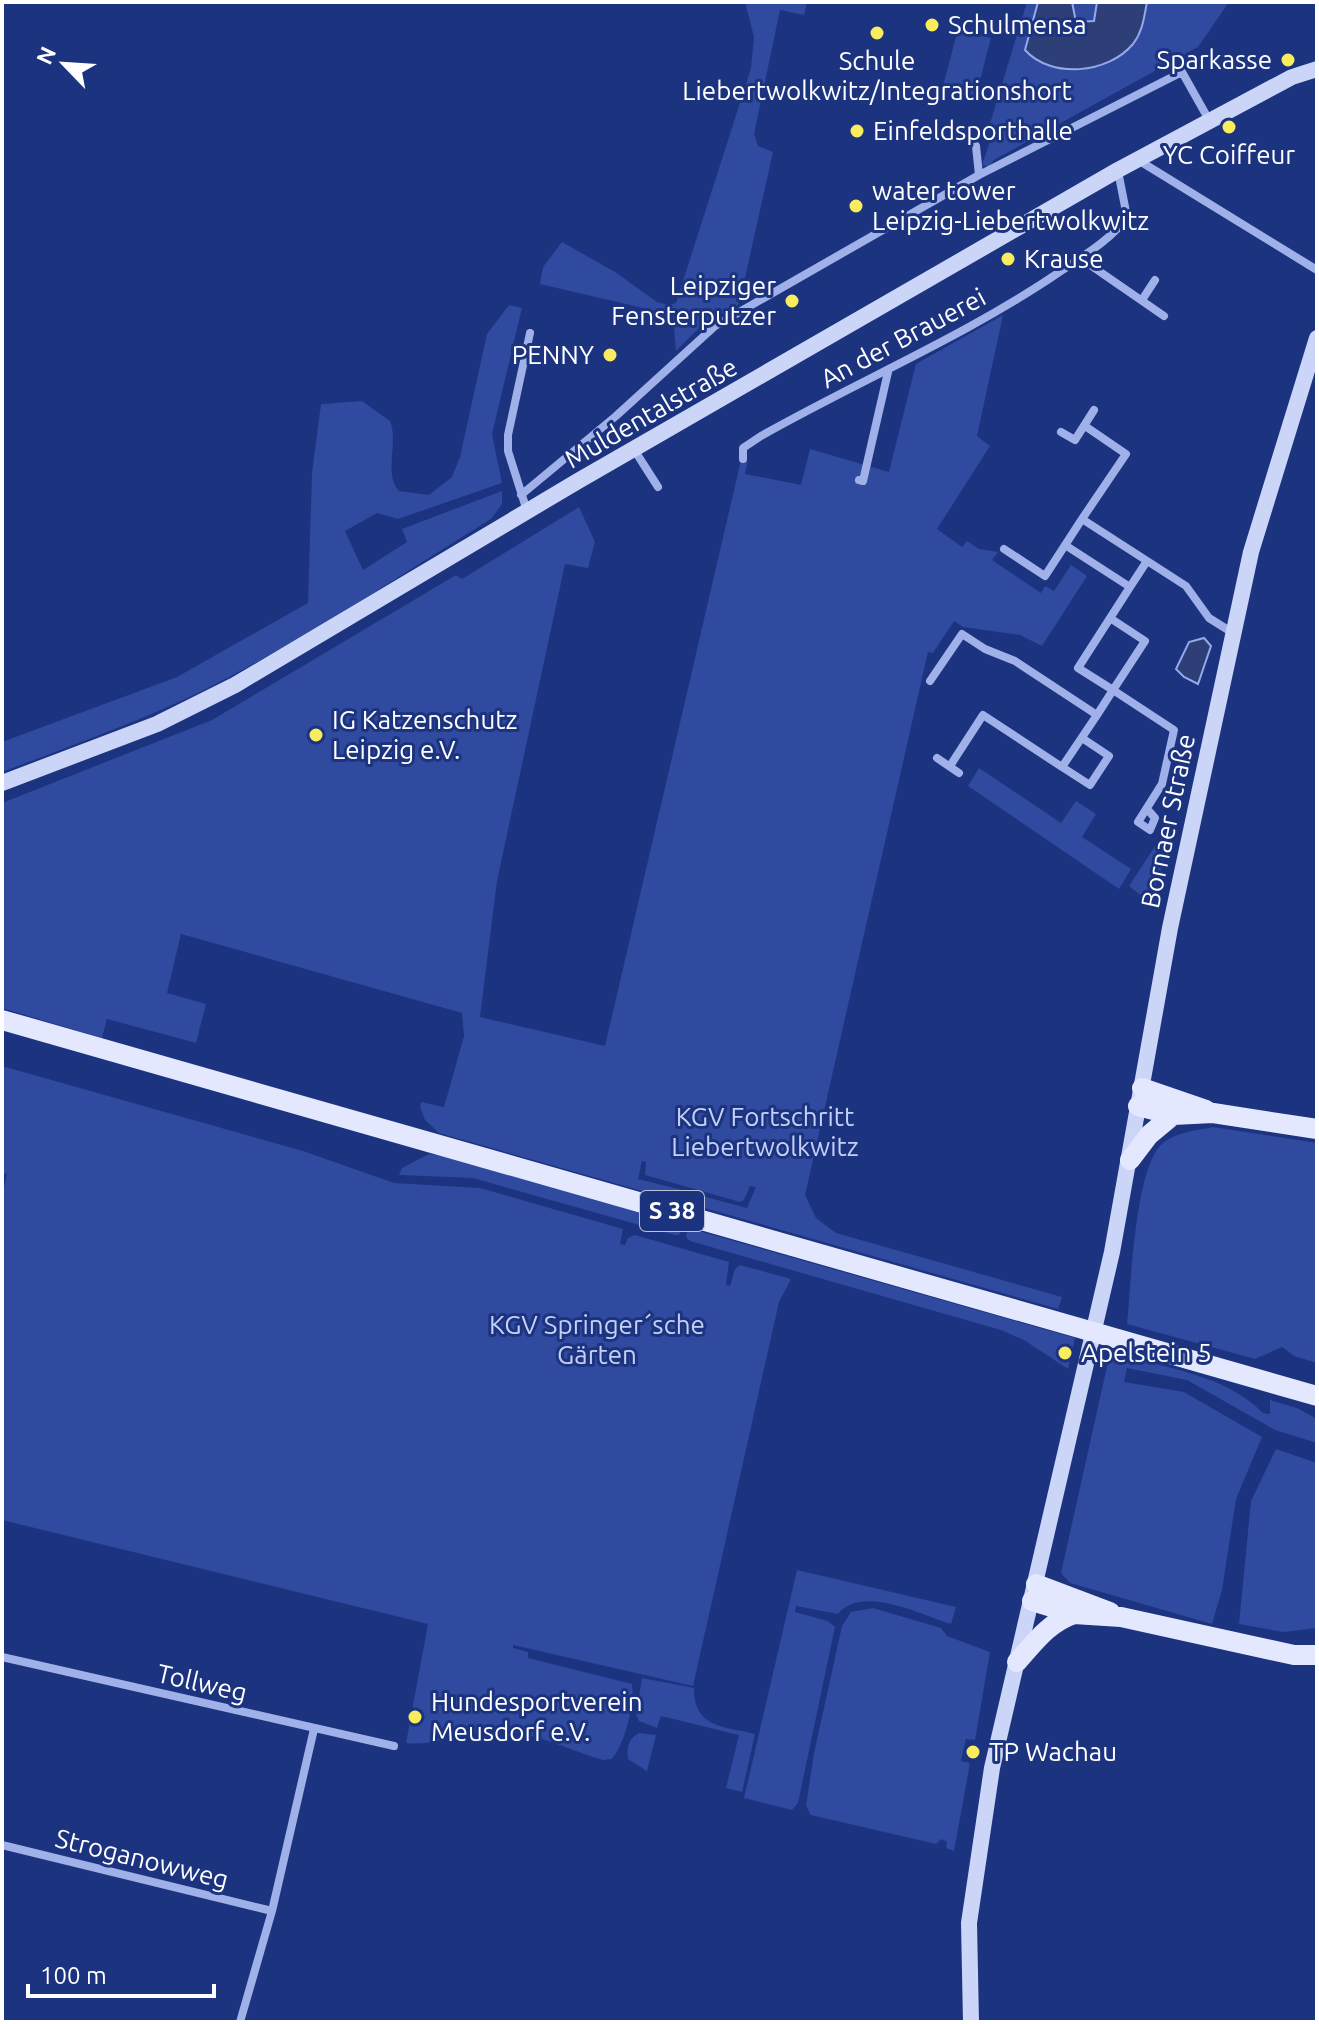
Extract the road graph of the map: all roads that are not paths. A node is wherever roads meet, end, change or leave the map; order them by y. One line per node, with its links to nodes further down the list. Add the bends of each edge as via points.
1 (1317, 69): 2 (main road, Muldentalstraße)
2 (1209, 120): 4 (main road, Muldentalstraße); 6 (street, via 1182,72)
3 (976, 146): 6 (street)
4 (1137, 160): 5 (main road, Muldentalstraße); 8 (street)
5 (1118, 170): 7 (street, An der Brauerei, via 1127,217); 18 (main road, Muldentalstraße)
6 (979, 175): 22 (street, via 715,326)
7 (1080, 258): 10 (street); 14 (street, An der Brauerei)
8 (1317, 270)
9 (1155, 280): 10 (street)
10 (1142, 300): 11 (street)
11 (1164, 316)
12 (530, 333): 22 (street, via 508,435)
13 (1317, 338): 30 (main road, Bornaer Straße, via 1268,493)
14 (888, 372): 19 (street, An der Brauerei, via 784,423 743,448); 20 (street, via 863,481)
15 (1094, 410): 16 (street)
16 (1085, 426): 17 (street, via 1075,440); 24 (street, via 1126,454)
17 (1061, 432)
18 (635, 451): 21 (street); 23 (main road, Muldentalstraße)
19 (743, 459)
20 (859, 480)
21 (658, 487)
22 (521, 495): 23 (street)
23 (528, 512): 39 (main road, Muldentalstraße, via 197,705)
24 (1082, 519): 25 (street); 27 (street)
25 (1065, 545): 26 (street, via 1045,576); 28 (street)
26 (1004, 549)
27 (1147, 561): 28 (street); 30 (street, via 1186,586 1209,618)
28 (1130, 587): 29 (street)
29 (1110, 618): 32 (street, via 1145,641); 32 (street, via 1078,668)
30 (1233, 633): 42 (main road, Bornaer Straße)
31 (930, 681): 33 (street, via 962,634 1015,661)
32 (1113, 690): 33 (street); 40 (street, via 1174,730 1162,784)
33 (1097, 715): 34 (street)
34 (1082, 738): 37 (street); 37 (street, via 1109,756 1090,785)
35 (937, 758): 36 (street)
36 (950, 766): 37 (street, via 983,715); 38 (street)
37 (1062, 767)
38 (959, 773)
39 (2, 783)
40 (1147, 809)
41 (2, 1020): 47 (main road, S 38)
42 (1140, 1097): 43 (main road); 44 (main road); 46 (main road, Bornaer Straße)
43 (1213, 1113): 44 (main road); 45 (main road)
44 (1173, 1115): 46 (main road)
45 (1317, 1129)
46 (1130, 1160): 48 (main road, Bornaer Straße)
47 (1317, 1396)
48 (1034, 1593): 49 (main road); 50 (main road); 53 (main road, Bornaer Straße)
49 (1074, 1614): 50 (main road); 53 (main road, via 1043,1632)
50 (1121, 1617): 51 (main road, via 1294,1655)
51 (1317, 1655)
52 (2, 1657): 54 (street, Tollweg)
53 (1017, 1662): 59 (main road, Bornaer Straße, via 975,1868 969,1923)
54 (314, 1729): 55 (street, Tollweg); 57 (street)
55 (394, 1746)
56 (2, 1845): 57 (street, Stroganowweg)
57 (272, 1911): 58 (street)
58 (240, 2022)
59 (971, 2022)

